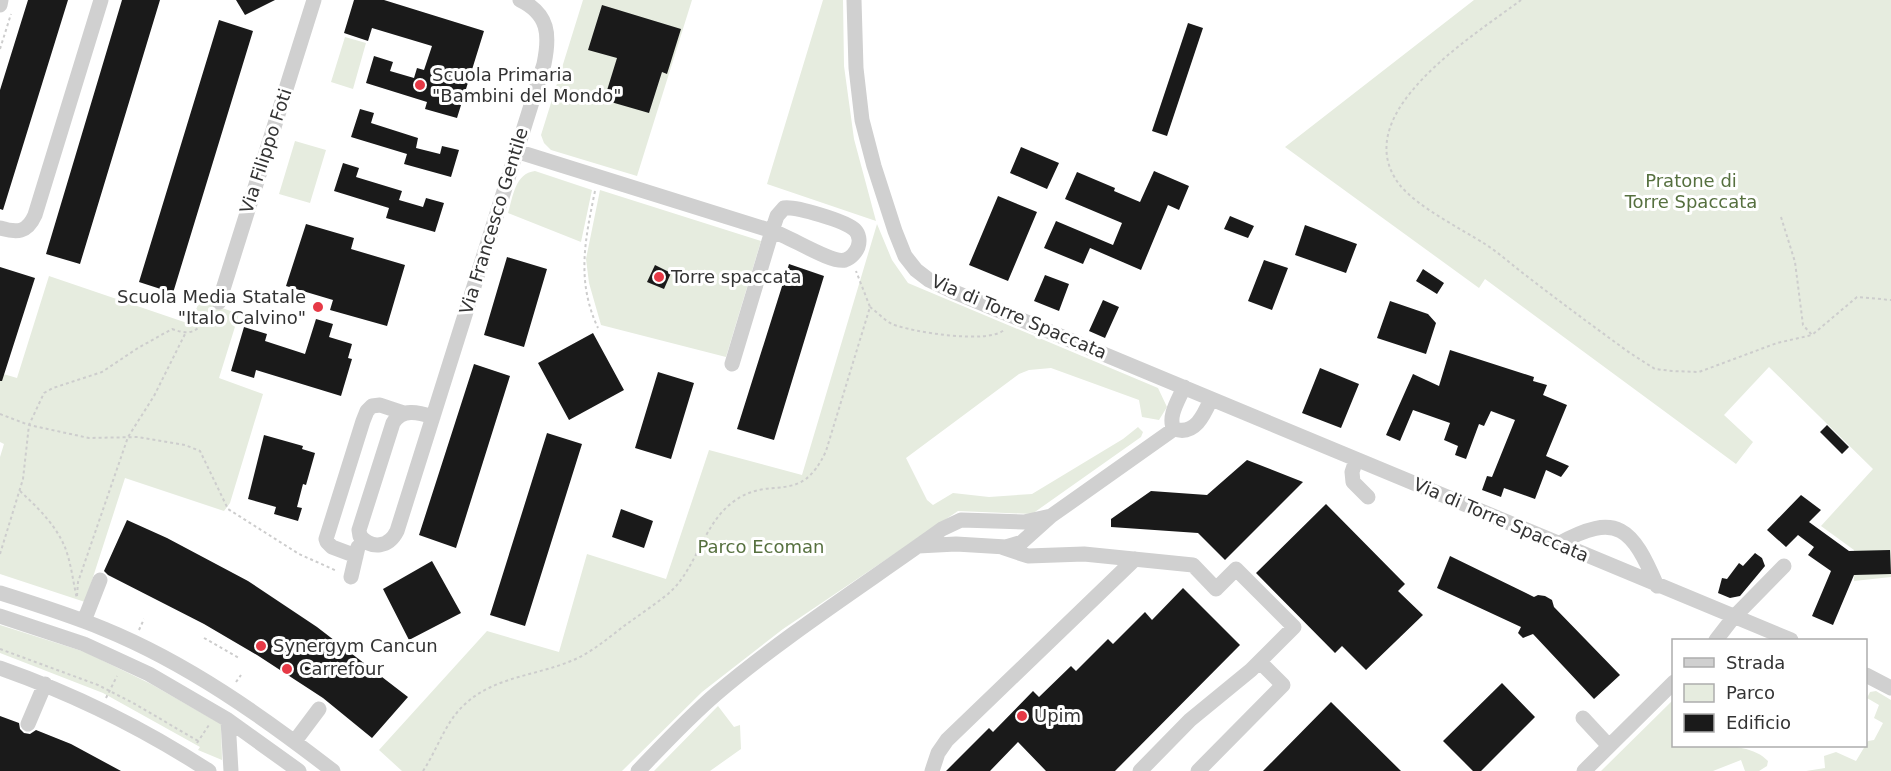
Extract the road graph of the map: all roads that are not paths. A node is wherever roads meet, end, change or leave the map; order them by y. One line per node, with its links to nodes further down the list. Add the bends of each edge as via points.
1 (101, 0): 6 (street, via 33,220 18,231)
2 (314, 0): 8 (street, Via Filippo Foti)
3 (520, 0): 5 (street, Via Francesco Gentile, via 541,17 548,40)
4 (854, 0): 10 (street, Via di Torre Spaccata, via 862,120 905,256 916,270 929,280)
5 (516, 151): 7 (street); 13 (street, Via Francesco Gentile)
6 (0, 228)
7 (772, 231): 7 (street, via 841,261 850,258 858,247 854,229 846,224 789,207 777,216); 9 (street)
8 (219, 302)
9 (732, 364)
10 (1184, 387): 11 (street, Via di Torre Spaccata); 14 (street, via 1171,421)
11 (1211, 399): 14 (street, via 1196,425 1184,431); 15 (street, Via di Torre Spaccata)
12 (404, 413): 13 (street); 19 (street, via 396,418 388,433 359,530); 23 (street, via 372,406 363,421 326,538 332,547)
13 (433, 417): 19 (street, Via Francesco Gentile, via 395,535 382,545)
14 (1174, 429): 17 (street)
15 (1356, 459): 16 (street, via 1353,482); 20 (street, Via di Torre Spaccata)
16 (1368, 497)
17 (1051, 516): 18 (street); 22 (street, via 1027,539)
18 (1005, 521): 21 (street, via 957,521); 22 (street, via 997,537)
19 (362, 539): 23 (street)
20 (1558, 544): 28 (street, Via di Torre Spaccata); 28 (street, via 1595,527 1614,528 1643,553)
21 (918, 546): 22 (street); 51 (street, via 724,687)
22 (1001, 547): 24 (street, via 1028,556 1084,554)
23 (356, 556): 26 (street)
24 (1135, 559): 35 (street, via 1193,565 1216,589 1236,569 1294,627); 52 (street, via 947,740)
25 (1784, 566): 31 (street)
26 (351, 577)
27 (100, 580): 32 (street)
28 (1657, 586): 31 (street, Via di Torre Spaccata)
29 (0, 593): 32 (street)
30 (0, 616): 43 (street, via 117,658)
31 (1733, 618): 33 (street); 34 (street, Via di Torre Spaccata)
32 (84, 621): 45 (street, via 185,670)
33 (1717, 639)
34 (1782, 639)
35 (1260, 662): 53 (street, via 1195,716); 54 (street, via 1283,685)
36 (0, 668): 39 (street)
37 (1869, 680): 40 (street)
38 (1672, 684): 46 (street)
39 (49, 686): 44 (street); 48 (street, via 124,720)
40 (1891, 688)
41 (319, 709): 45 (street)
42 (1583, 718): 46 (street)
43 (221, 720): 47 (street); 49 (street)
44 (33, 725)
45 (295, 741): 50 (street)
46 (1609, 746): 55 (street)
47 (296, 770)
48 (209, 771)
49 (231, 771)
50 (333, 771)
51 (638, 771)
52 (932, 771)
53 (1140, 771)
54 (1198, 771)
55 (1584, 771)

